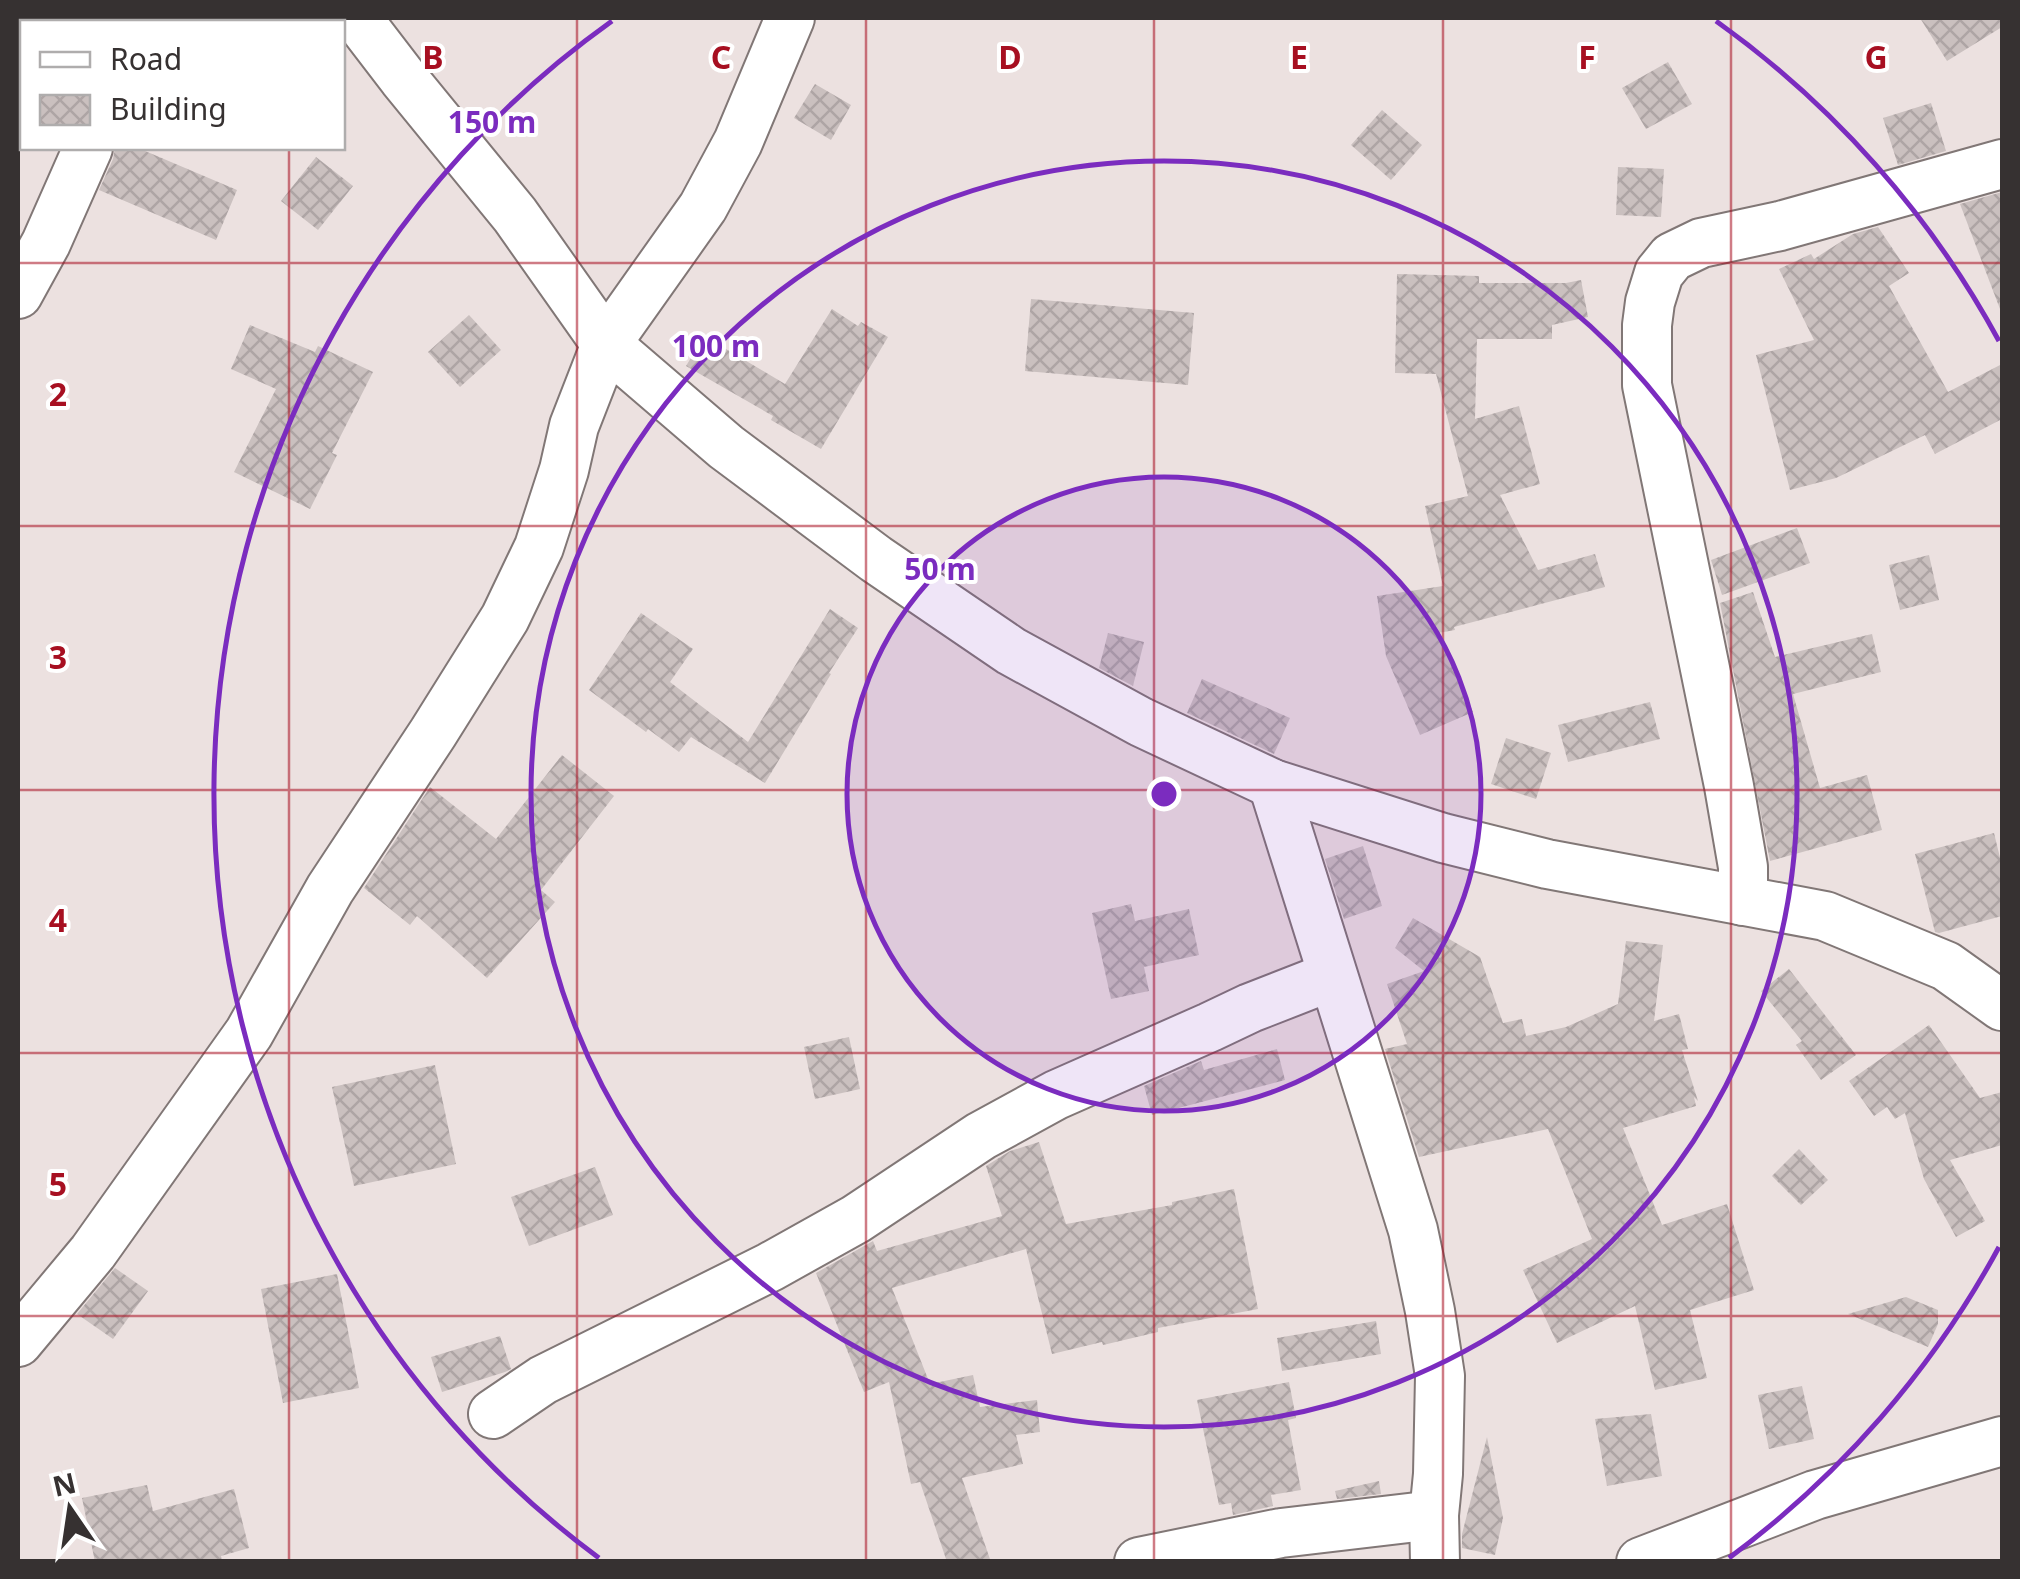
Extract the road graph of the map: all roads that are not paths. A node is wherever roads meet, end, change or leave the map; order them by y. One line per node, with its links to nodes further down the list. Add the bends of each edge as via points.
1 (357, 18): 6 (street, via 515,214)
2 (790, 18): 6 (street, via 703,207)
3 (87, 150): 5 (street)
4 (2002, 164): 8 (street, via 1701,242 1658,273 1646,325 1648,385 1729,786)
5 (18, 294)
6 (606, 344): 7 (street, via 726,447 1011,651); 11 (street, via 539,547 505,618 330,890 249,1033 93,1252)
7 (1273, 784): 8 (street, via 1442,838); 9 (street)
8 (1744, 901): 10 (street, via 1825,916 1879,937 1946,966)
9 (1332, 976): 12 (street, via 1056,1095 856,1219 543,1380); 14 (street, via 1413,1230 1430,1311 1440,1376)
10 (2002, 1006)
11 (18, 1342)
12 (493, 1414)
13 (2002, 1441): 17 (street, via 1815,1495)
14 (1434, 1514): 15 (street); 16 (street)
15 (1140, 1562)
16 (1435, 1562)
17 (1641, 1562)

